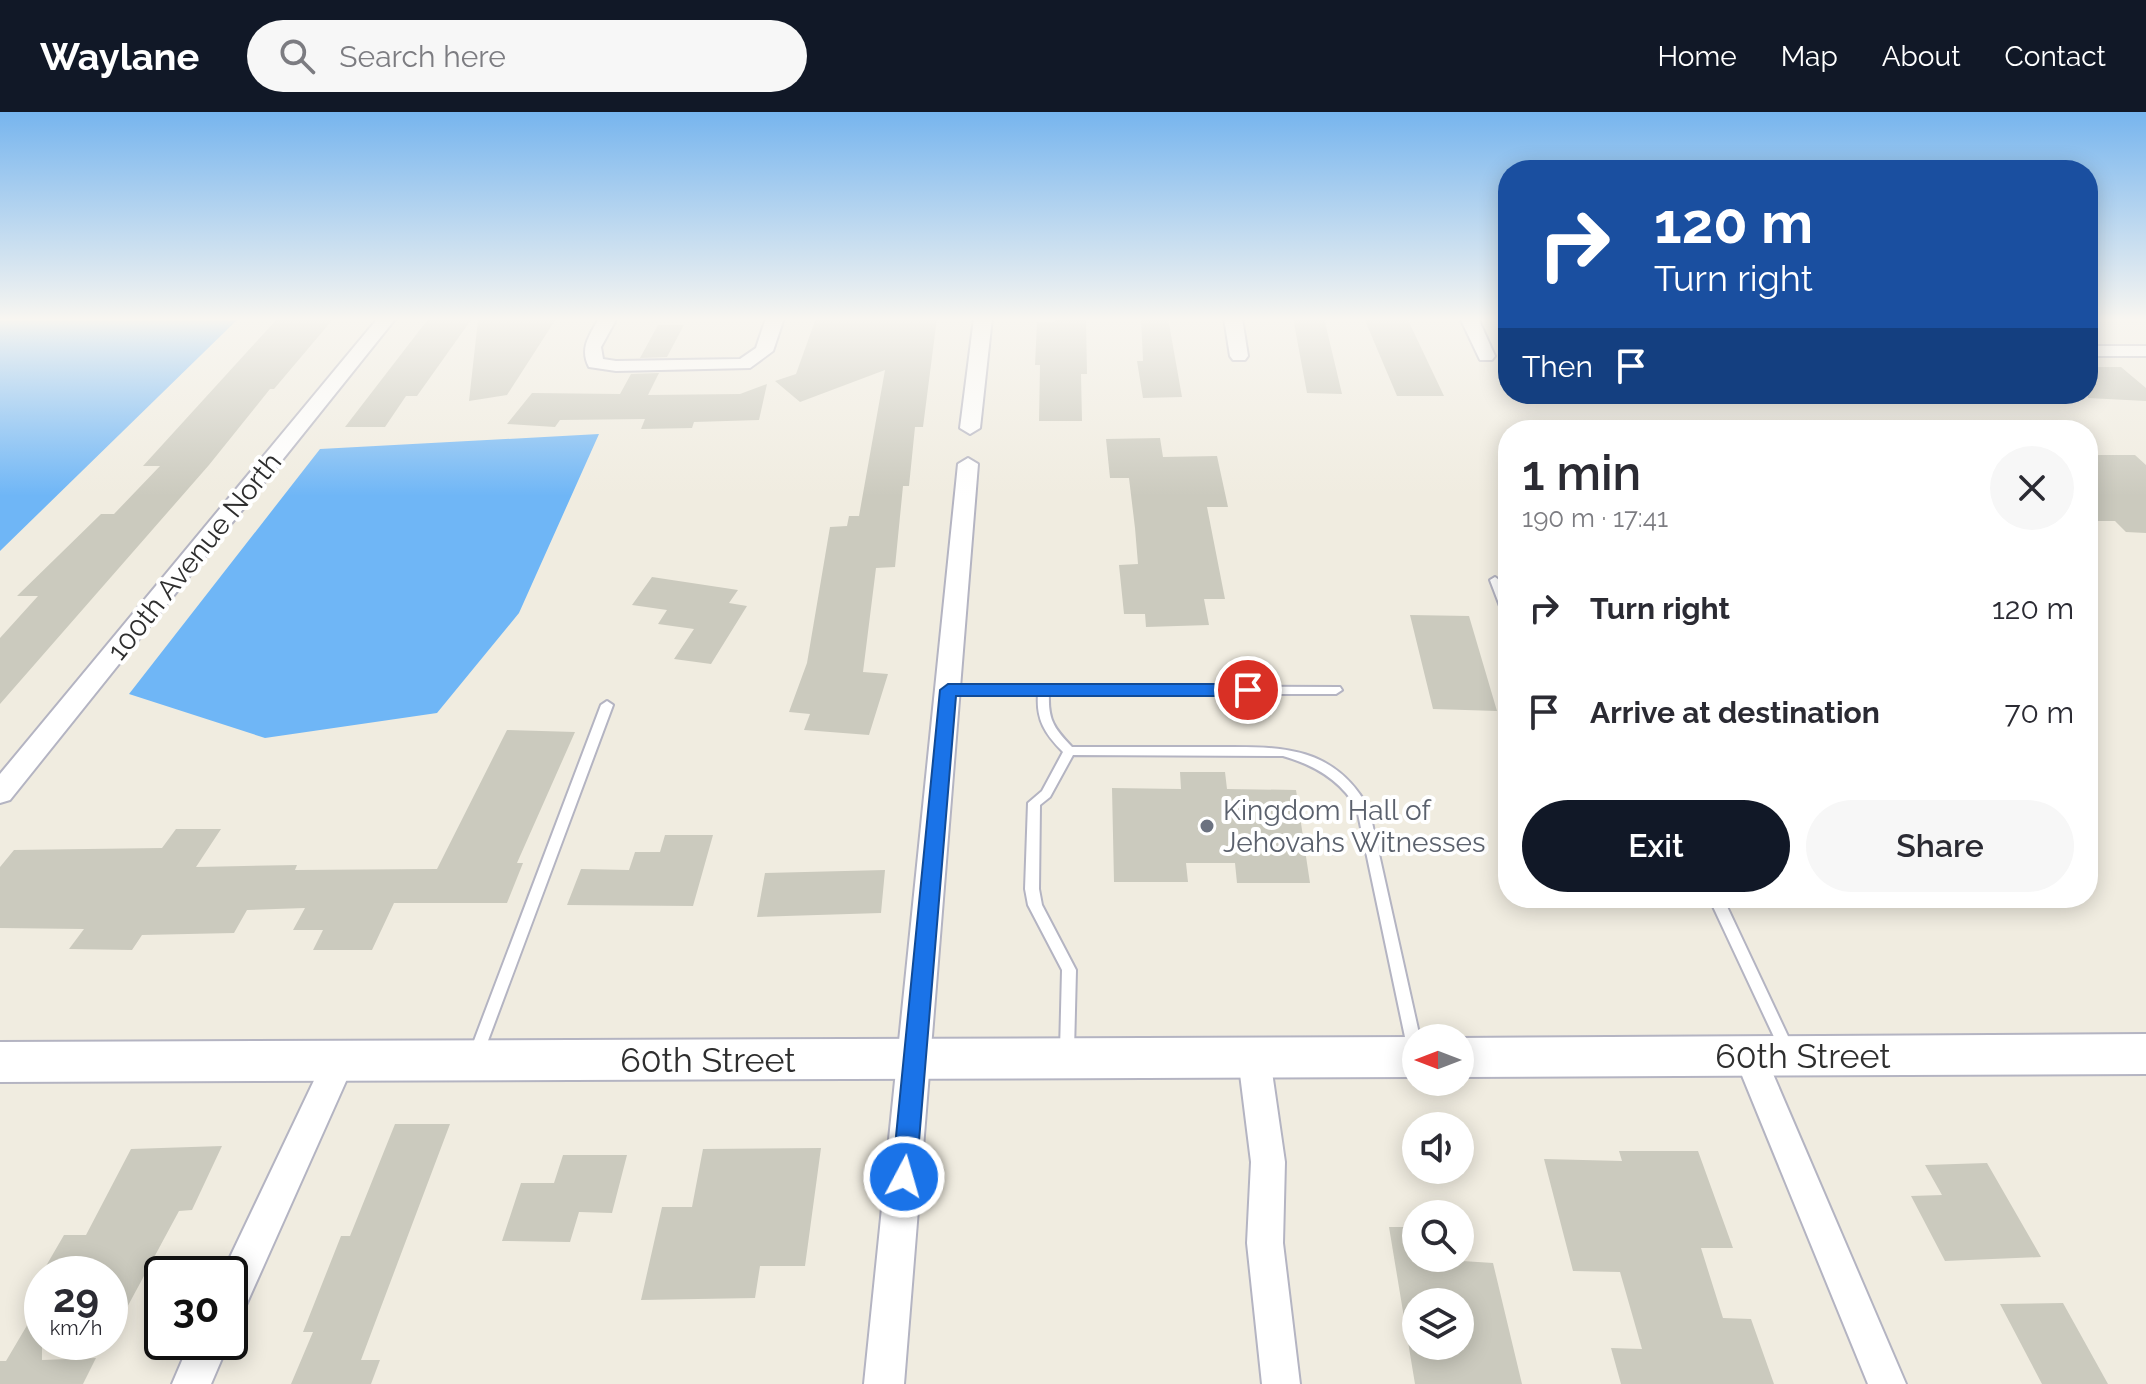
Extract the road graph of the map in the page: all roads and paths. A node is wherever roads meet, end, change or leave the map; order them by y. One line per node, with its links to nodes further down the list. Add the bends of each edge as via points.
1 (339, 377): 12 (street, 100th Avenue North)
2 (976, 377): 3 (street)
3 (970, 428)
4 (968, 464): 7 (street)
5 (1495, 580): 6 (lane)
6 (1498, 588)
7 (948, 690): 8 (lane); 20 (street)
8 (1044, 690): 9 (lane); 11 (lane, via 1042,716)
9 (1336, 690)
10 (607, 705): 23 (lane)
11 (1069, 751): 14 (lane, via 1283,752 1308,758 1354,790 1363,809); 21 (lane, via 1046,794 1034,803 1032,889 1069,970)
12 (0, 793)
13 (1719, 908): 17 (lane)
14 (1409, 1024)
15 (2146, 1054): 17 (street, 60th Street)
16 (1402, 1056): 19 (street, 60th Street)
17 (1770, 1056): 18 (street, 60th Street); 30 (street)
18 (1474, 1057)
19 (1254, 1058): 21 (street, 60th Street); 29 (street, via 1268,1162 1265,1243)
20 (915, 1059): 21 (street, 60th Street); 23 (street, 60th Street); 28 (street)
21 (1067, 1059)
22 (339, 1061): 23 (street, 60th Street); 24 (street, 60th Street); 25 (street)
23 (473, 1061)
24 (0, 1062)
25 (248, 1260)
26 (202, 1360): 27 (street)
27 (191, 1384)
28 (884, 1384)
29 (1281, 1384)
30 (1887, 1384)

